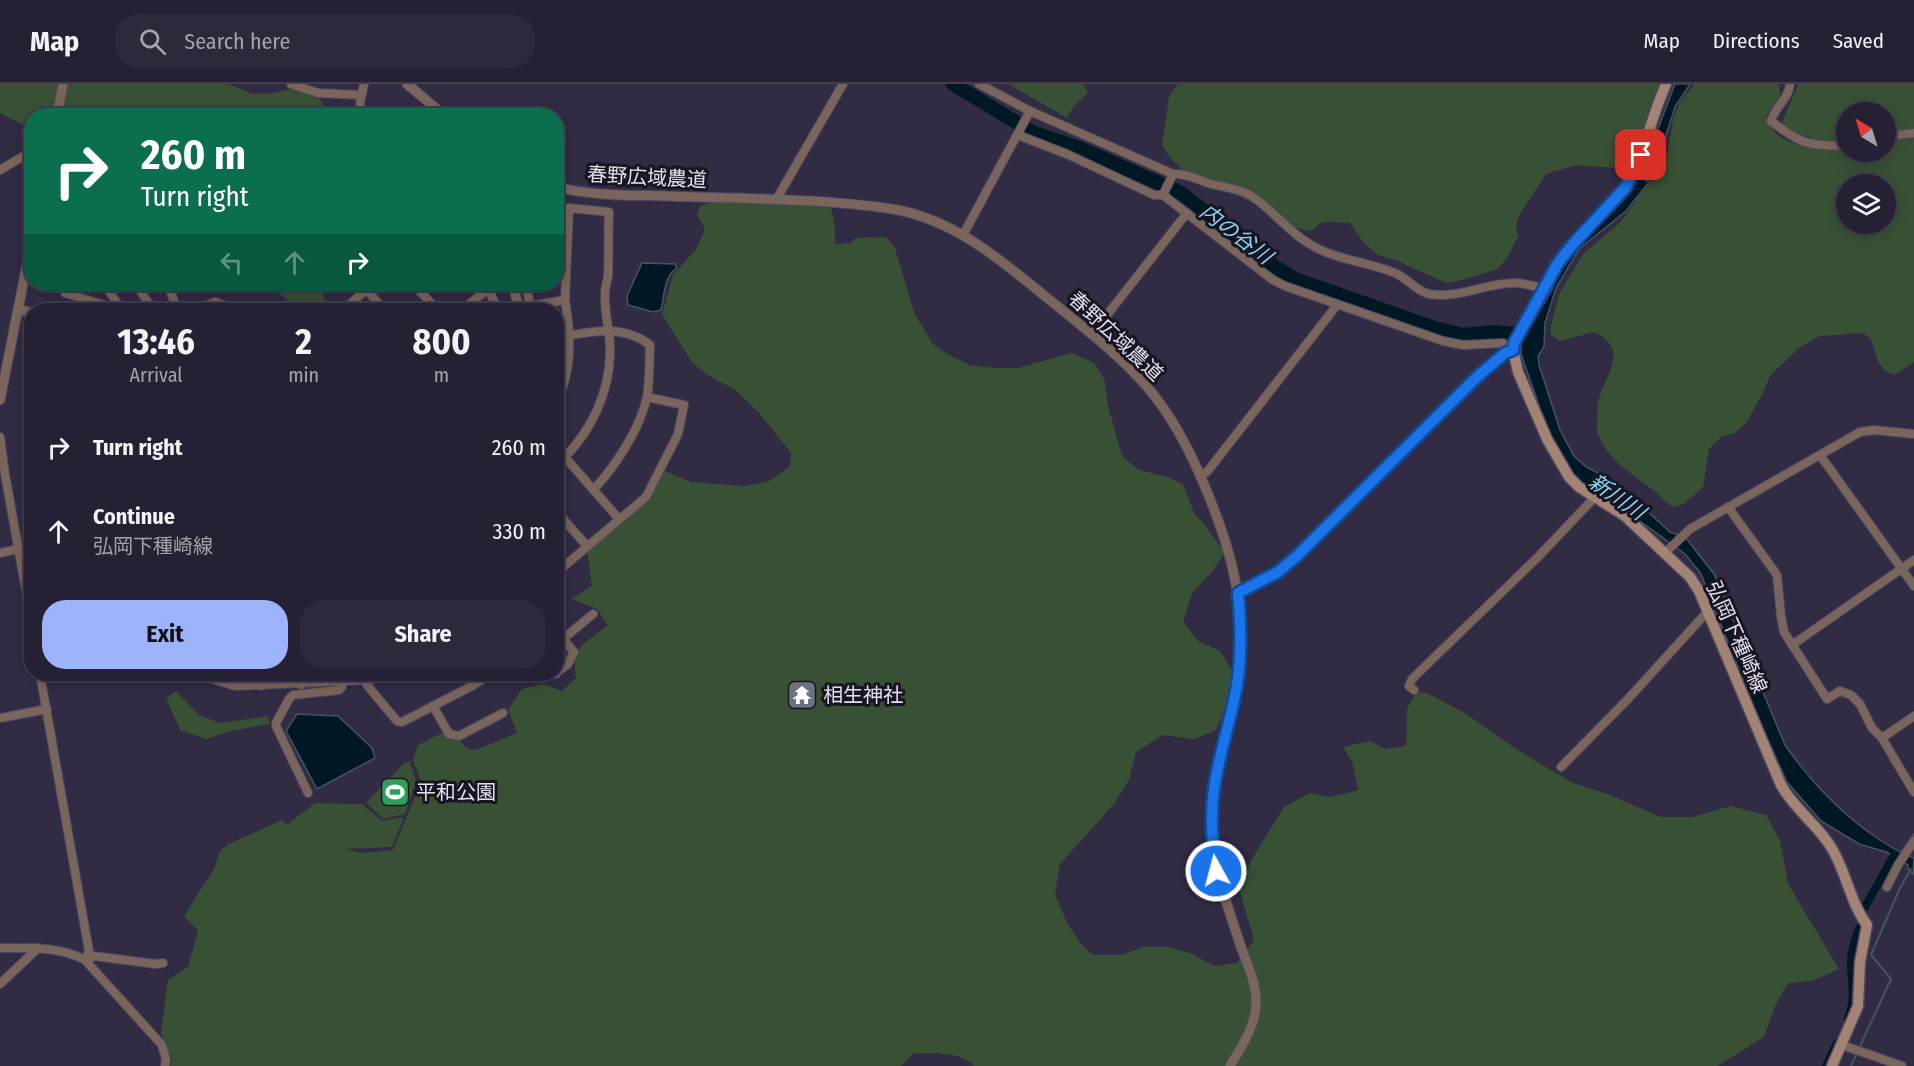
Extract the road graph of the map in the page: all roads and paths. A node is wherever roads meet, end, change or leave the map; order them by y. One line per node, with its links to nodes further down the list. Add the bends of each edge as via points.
1 (63, 84): 10 (street)
2 (291, 84): 9 (street, via 318,93)
3 (364, 84): 9 (street)
4 (407, 84): 12 (street)
5 (843, 84): 23 (street)
6 (979, 84): 13 (street)
7 (1666, 84): 29 (main road, via 1626,187 1564,254)
8 (1791, 84): 17 (street, via 1771,121 1810,145)
9 (361, 95): 11 (street)
10 (58, 108)
11 (361, 108)
12 (436, 108)
13 (1029, 113): 15 (street); 20 (street)
14 (1914, 133): 16 (street)
15 (1019, 134): 22 (street, via 1154,195); 27 (street)
16 (1896, 135)
17 (1836, 146)
18 (24, 156): 19 (street)
19 (0, 170)
20 (1172, 175): 22 (street); 29 (street, via 1182,173 1245,192 1308,244 1396,273 1426,293 1451,296 1518,283)
21 (564, 189): 23 (street, 春野広域農道, via 616,195)
22 (1164, 193): 26 (street)
23 (776, 200): 27 (street, 春野広域農道, via 891,209 917,214)
24 (568, 208): 25 (street); 35 (street); 45 (street, via 609,212 605,295)
25 (564, 209)
26 (1187, 213): 42 (street, via 1274,280); 46 (street)
27 (963, 235): 46 (street, 春野広域農道)
28 (24, 279): 43 (street)
29 (1546, 287): 49 (main road)
30 (366, 291): 37 (street)
31 (368, 291): 38 (street)
32 (482, 291): 40 (street)
33 (421, 292): 39 (street)
34 (65, 293): 36 (street)
35 (565, 300): 41 (street); 47 (street)
36 (100, 303)
37 (352, 303)
38 (378, 303)
39 (431, 303)
40 (469, 303)
41 (548, 303)
42 (1337, 305): 49 (street, via 1443,341); 57 (street)
43 (18, 309): 44 (street); 52 (street)
44 (24, 311)
45 (608, 329): 47 (street); 51 (street, via 650,345); 56 (street, via 610,354 603,397 592,421)
46 (1092, 334): 57 (street, 春野広域農道, via 1150,390 1189,449)
47 (568, 336): 48 (street); 50 (street)
48 (564, 337)
49 (1514, 346): 59 (main road, 弘岡下種崎線, via 1518,372 1546,439 1569,477); 72 (street, via 1477,377 1297,556 1278,572)
50 (564, 384)
51 (647, 397): 58 (street, via 622,453); 61 (street, via 684,405 678,434 646,497)
52 (0, 400)
53 (1914, 434): 55 (street, via 1860,432)
54 (0, 437): 64 (street)
55 (1820, 455): 60 (street); 69 (street)
56 (566, 457): 58 (street)
57 (1200, 476): 72 (street, 春野広域農道, via 1222,528)
58 (593, 490): 61 (street)
59 (1595, 497): 65 (main road, 弘岡下種崎線, via 1625,516); 88 (street, via 1412,679 1410,686)
60 (1728, 507): 65 (street, via 1684,533); 77 (street, via 1777,576 1784,632)
61 (619, 519): 63 (street)
62 (564, 520): 63 (street)
63 (586, 546): 68 (street)
64 (18, 549): 66 (street); 70 (street)
65 (1666, 551): 73 (main road, 弘岡下種崎線, via 1690,578)
66 (0, 553)
67 (1914, 560): 69 (street)
68 (564, 566)
69 (1901, 569): 71 (street); 77 (street)
70 (24, 581)
71 (1914, 586)
72 (1238, 593): 107 (street, 春野広域農道, via 1240,658 1214,788 1212,848 1256,994 1256,1006 1253,1021)
73 (1708, 611): 95 (street); 105 (main road, 弘岡下種崎線, via 1787,796 1833,849 1867,925 1860,962 1860,1000)
74 (593, 614): 75 (street)
75 (564, 638)
76 (564, 640): 78 (street, via 574,652)
77 (1792, 645): 94 (street, via 1827,699 1840,690 1851,695)
78 (564, 667)
79 (41, 681): 90 (street)
80 (225, 681): 87 (street, via 235,687)
81 (261, 681): 87 (street)
82 (322, 681): 86 (street)
83 (342, 681): 97 (street, via 339,690 293,695 276,723)
84 (366, 681): 89 (street, via 397,721)
85 (480, 681): 89 (street)
86 (301, 684): 87 (street)
87 (261, 686)
88 (1414, 690)
89 (433, 706): 91 (street, via 449,734 459,736)
90 (47, 709): 93 (street); 102 (street, via 89,951)
91 (503, 713)
92 (1914, 716): 94 (street)
93 (0, 718)
94 (1882, 738): 96 (street)
95 (1561, 767)
96 (1914, 792)
97 (308, 793)
98 (1911, 847): 99 (street)
99 (1887, 887)
100 (0, 948): 101 (street)
101 (38, 948): 102 (street); 104 (street)
102 (85, 960): 103 (street, via 94,956); 106 (street, via 162,1045)
103 (163, 963)
104 (0, 984)
105 (1842, 1045): 108 (main road, 弘岡下種崎線); 109 (street)
106 (165, 1066)
107 (1230, 1066)
108 (1832, 1066)
109 (1902, 1066)

